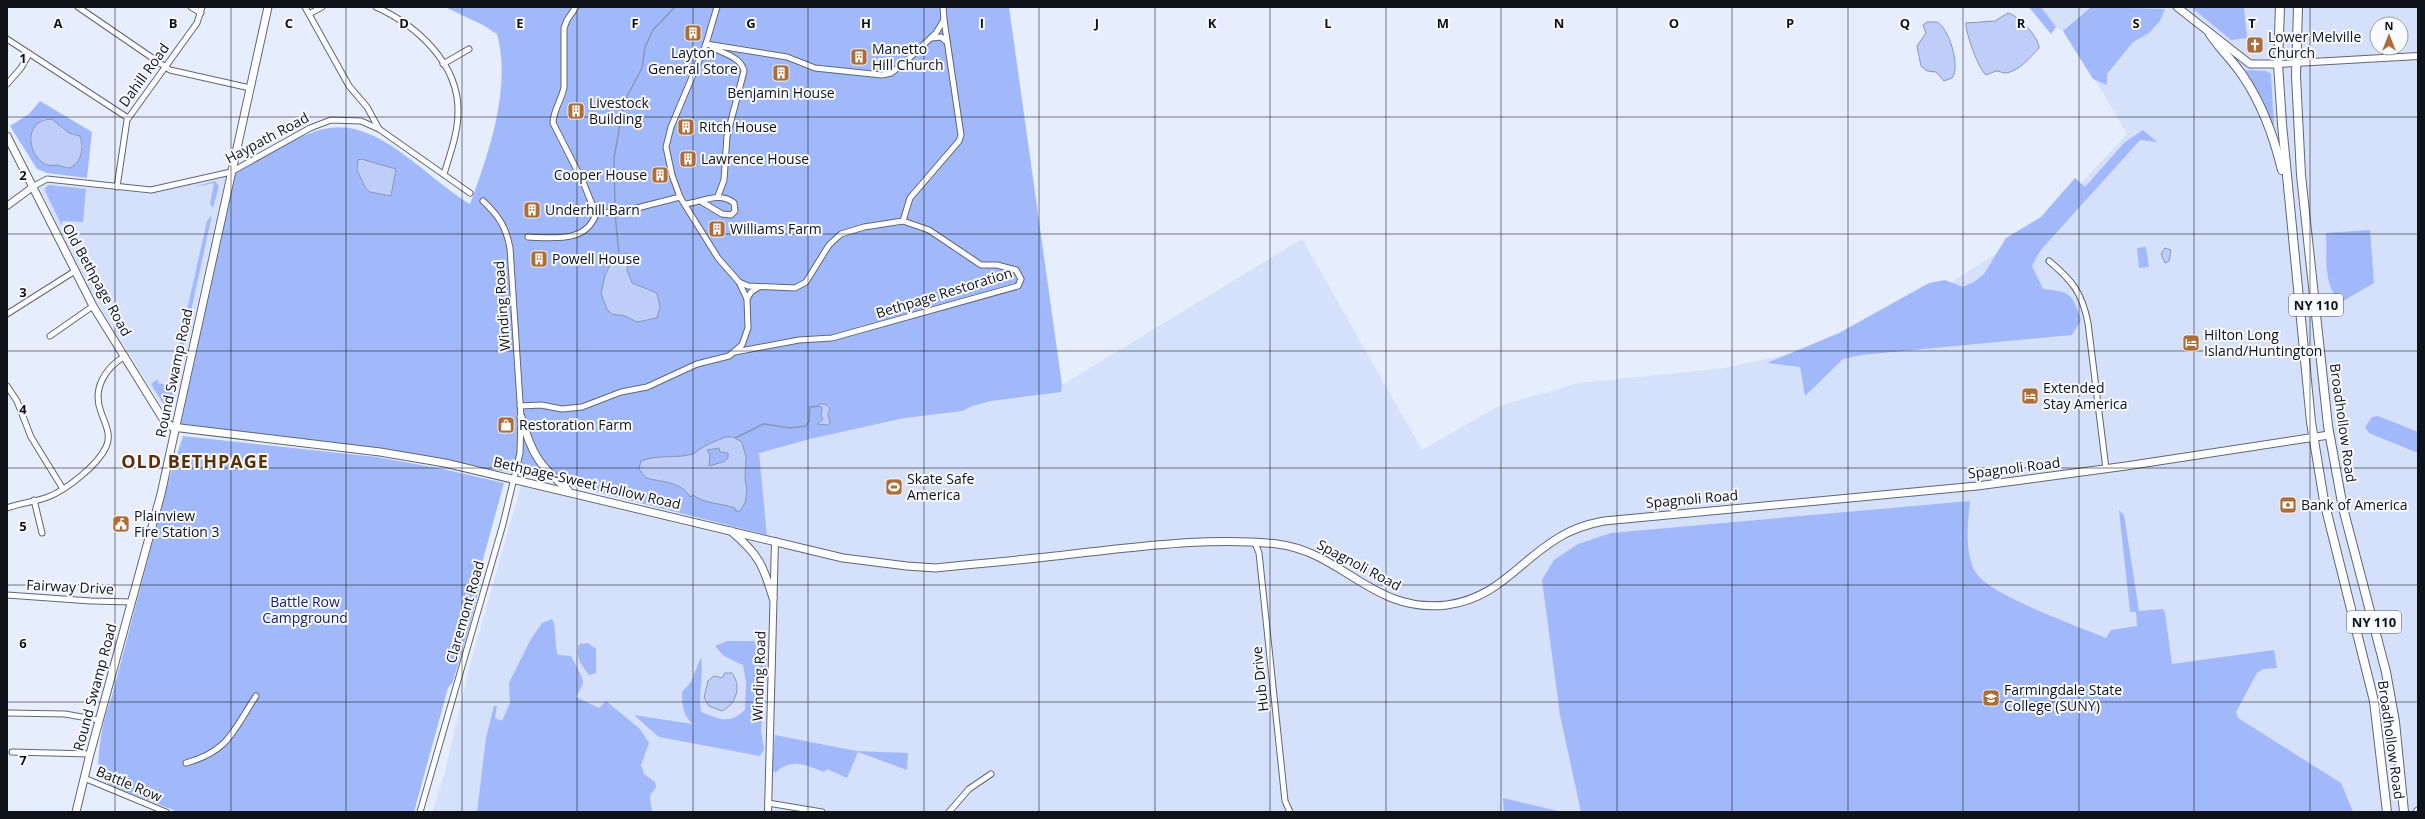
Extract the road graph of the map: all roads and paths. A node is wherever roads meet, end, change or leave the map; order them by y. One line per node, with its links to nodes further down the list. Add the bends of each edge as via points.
1 (78, 7): 30 (street)
2 (192, 7): 14 (street)
3 (202, 7): 14 (street, Dahill Road)
4 (268, 7): 32 (main road, Round Swamp Road)
5 (305, 7): 15 (street)
6 (322, 7): 15 (street)
7 (376, 7): 28 (street, via 396,16 416,31)
8 (576, 7): 48 (street, via 564,28 564,87 554,123 584,182)
9 (717, 7): 21 (street)
10 (943, 7): 16 (street)
11 (2177, 7): 17 (main road)
12 (2280, 7): 29 (main road, Broadhollow Road / NY 110)
13 (2298, 7): 27 (main road, Broadhollow Road / NY 110)
14 (201, 13): 30 (street, Dahill Road, via 197,23)
15 (309, 14): 34 (street, via 348,86 367,107)
16 (944, 20): 18 (street); 20 (street)
17 (2210, 34): 29 (main road, via 2250,64); 43 (main road, via 2244,78 2260,106 2274,139)
18 (930, 38): 20 (street, via 941,37); 23 (street, via 903,64 891,73 882,75 815,68 787,57)
19 (7, 40): 24 (street)
20 (947, 42): 49 (street, via 961,135 959,141 910,198)
21 (706, 44): 23 (street); 26 (street); 42 (street, via 671,127 666,147)
22 (469, 50): 28 (street)
23 (736, 50): 26 (street)
24 (29, 54): 31 (street); 33 (street)
25 (2418, 56): 27 (street)
26 (734, 58): 41 (street, via 742,64 744,70 726,136 724,180)
27 (2296, 63): 29 (street); 65 (main road, Broadhollow Road / NY 110, via 2301,175)
28 (443, 64): 37 (street, via 453,84 458,111 457,126)
29 (2278, 64): 43 (main road, Broadhollow Road / NY 110)
30 (166, 67): 32 (street, via 177,72); 33 (street, Dahill Road)
31 (7, 84)
32 (250, 88): 36 (main road, Round Swamp Road)
33 (128, 118): 39 (street, Dahill Road)
34 (379, 129): 36 (street, Haypath Road, via 361,120 331,120 310,128); 37 (street, Haypath Road)
35 (7, 136): 38 (main road, Old Bethpage Road)
36 (231, 172): 39 (street, Haypath Road, via 152,190); 64 (main road, Round Swamp Road)
37 (444, 174): 40 (street, Haypath Road)
38 (34, 186): 39 (street, Haypath Road, via 47,179); 47 (street, Haypath Road); 52 (main road, Old Bethpage Road)
39 (117, 187)
40 (470, 192)
41 (718, 196): 45 (street); 45 (street, via 728,198 734,203 733,213 726,215)
42 (680, 197): 46 (street); 48 (street)
43 (2288, 197): 66 (main road, Broadhollow Road / NY 110)
44 (483, 201): 62 (street, Winding Road, via 500,219 507,231)
45 (702, 202): 46 (street)
46 (685, 204): 53 (street, via 695,225)
47 (7, 206)
48 (596, 214): 50 (street, via 589,227 579,235)
49 (903, 221): 54 (street, Bethpage Restoration, via 864,227 841,234 829,245 806,282 795,288); 59 (street, Bethpage Restoration, via 929,230 981,265 1016,270 1020,274 1021,283 1018,286 832,338 800,340)
50 (528, 237)
51 (2049, 261): 67 (street, via 2073,283 2083,299)
52 (75, 271): 56 (main road, Old Bethpage Road); 57 (street)
53 (739, 282): 54 (street, Bethpage Restoration, via 748,286); 55 (street)
54 (760, 286): 55 (street, via 751,292)
55 (747, 299): 59 (street, via 748,328 742,345)
56 (94, 306): 58 (street); 60 (main road, Old Bethpage Road)
57 (7, 314)
58 (50, 336)
59 (735, 352): 62 (street, Bethpage Restoration, via 697,364 647,387 621,392 582,407 562,409 541,405)
60 (125, 356): 64 (main road, Old Bethpage Road, via 163,420); 69 (street, via 106,372 100,385 99,405 108,434 106,448 78,478)
61 (7, 386): 69 (street, via 17,401 31,437)
62 (520, 406): 63 (street, Winding Road)
63 (521, 417): 68 (street, Claremont Road, via 520,453); 70 (main road, via 536,459)
64 (175, 428): 68 (main road, Bethpage-Sweet Hollow Road, via 380,452 445,463); 80 (main road, Round Swamp Road, via 161,494)
65 (2330, 435): 66 (main road, Spagnoli Road); 98 (main road, Broadhollow Road / NY 110, via 2343,508 2386,672 2395,722)
66 (2313, 437): 67 (main road, Spagnoli Road); 97 (main road, Broadhollow Road / NY 110, via 2324,501 2374,701)
67 (2106, 469): 76 (main road, Spagnoli Road, via 1977,486 1637,517 1592,524 1556,539 1491,590 1470,600 1446,605 1418,605 1395,600 1312,553 1282,545)
68 (514, 479): 70 (main road, Bethpage-Sweet Hollow Road); 92 (street, Claremont Road)
69 (63, 489): 71 (street)
70 (570, 492): 73 (main road, Bethpage-Sweet Hollow Road)
71 (34, 500): 72 (street); 74 (street)
72 (7, 508)
73 (729, 530): 75 (main road, Bethpage-Sweet Hollow Road); 79 (main road, via 750,547 762,563)
74 (42, 533)
75 (775, 541): 77 (main road, Bethpage-Sweet Hollow Road, via 843,558 920,568); 79 (street, Winding Road)
76 (1255, 543): 77 (main road, Spagnoli Road, via 1175,544); 96 (street, Hub Drive, via 1285,801)
77 (1092, 552)
78 (7, 595): 80 (street, Fairway Drive, via 91,602)
79 (773, 598): 89 (street, Winding Road)
80 (132, 602): 83 (main road, Round Swamp Road)
81 (256, 696): 86 (street, via 225,744 216,752)
82 (7, 712): 83 (street, via 65,714)
83 (99, 720): 85 (main road, Round Swamp Road)
84 (12, 752): 85 (street)
85 (90, 754): 88 (main road, Round Swamp Road)
86 (186, 763)
87 (991, 774): 95 (street, via 969,789)
88 (84, 778): 90 (main road, Round Swamp Road); 91 (street, Battle Row)
89 (768, 803): 93 (street, Winding Road); 94 (street)
90 (76, 812)
91 (166, 812)
92 (420, 812)
93 (768, 812)
94 (822, 812)
95 (949, 812)
96 (1290, 812)
97 (2387, 812)
98 (2404, 812)

